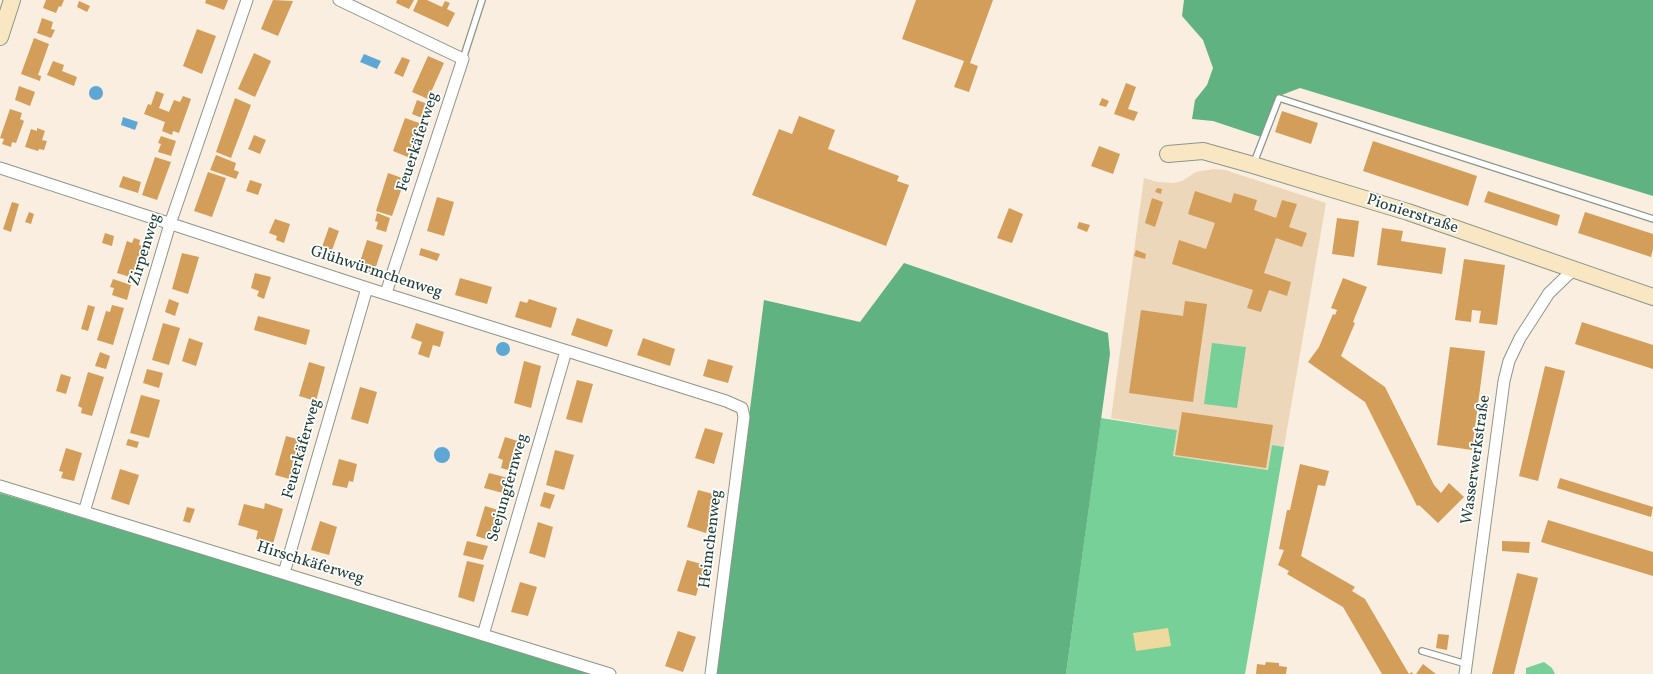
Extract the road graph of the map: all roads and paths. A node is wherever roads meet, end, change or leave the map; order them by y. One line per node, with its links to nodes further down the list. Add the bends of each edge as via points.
1 (12, 0): 5 (street)
2 (247, 0): 11 (street, Zirpenweg)
3 (339, 0): 6 (street)
4 (482, 0): 6 (lane, Feuerkäferweg)
5 (0, 37)
6 (463, 59): 14 (street, Feuerkäferweg)
7 (1168, 154): 8 (street, Pionierstraße, via 1203,151)
8 (1253, 165): 10 (lane, via 1279,98); 12 (street, Pionierstraße, via 1408,212)
9 (0, 168): 11 (street, Glühwürmchenweg)
10 (1653, 219)
11 (170, 224): 13 (street, Glühwürmchenweg); 19 (street, Zirpenweg)
12 (1573, 270): 15 (street, Pionierstraße); 23 (street, Wasserwerkstraße, via 1549,293 1520,338 1504,381)
13 (367, 288): 14 (street, Glühwürmchenweg); 20 (street, Feuerkäferweg)
14 (386, 293): 16 (street, Glühwürmchenweg)
15 (1653, 297)
16 (566, 351): 17 (street, Glühwürmchenweg); 21 (street, Seejungfernweg)
17 (742, 408): 25 (street, Heimchenweg, via 743,425)
18 (0, 486): 19 (street, Hirschkäferweg)
19 (84, 512): 20 (street, Hirschkäferweg)
20 (284, 573): 21 (street, Hirschkäferweg)
21 (483, 634): 24 (street, Hirschkäferweg)
22 (1422, 651): 23 (lane)
23 (1465, 669)
24 (610, 674)
25 (711, 674)

